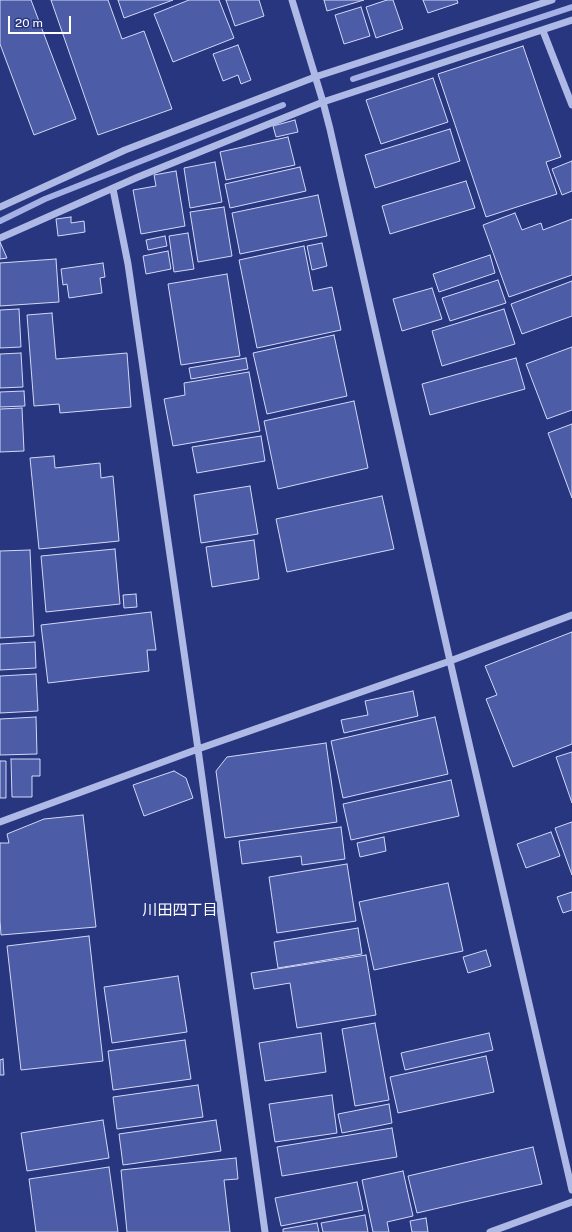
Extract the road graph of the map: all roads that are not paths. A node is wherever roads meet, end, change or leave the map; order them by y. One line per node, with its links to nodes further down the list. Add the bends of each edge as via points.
1 (292, 0): 5 (street)
2 (552, 0): 5 (street)
3 (572, 20): 4 (street)
4 (543, 31): 6 (street); 7 (street)
5 (315, 77): 6 (street); 9 (street, via 125,150)
6 (323, 102): 8 (street); 12 (street)
7 (572, 105)
8 (113, 189): 10 (street); 13 (street, via 128,264)
9 (0, 208)
10 (0, 238)
11 (572, 615): 12 (street)
12 (450, 661): 13 (street); 15 (street)
13 (198, 749): 14 (street); 17 (street)
14 (0, 822)
15 (572, 1190)
16 (572, 1202): 18 (street)
17 (265, 1232)
18 (490, 1232)

